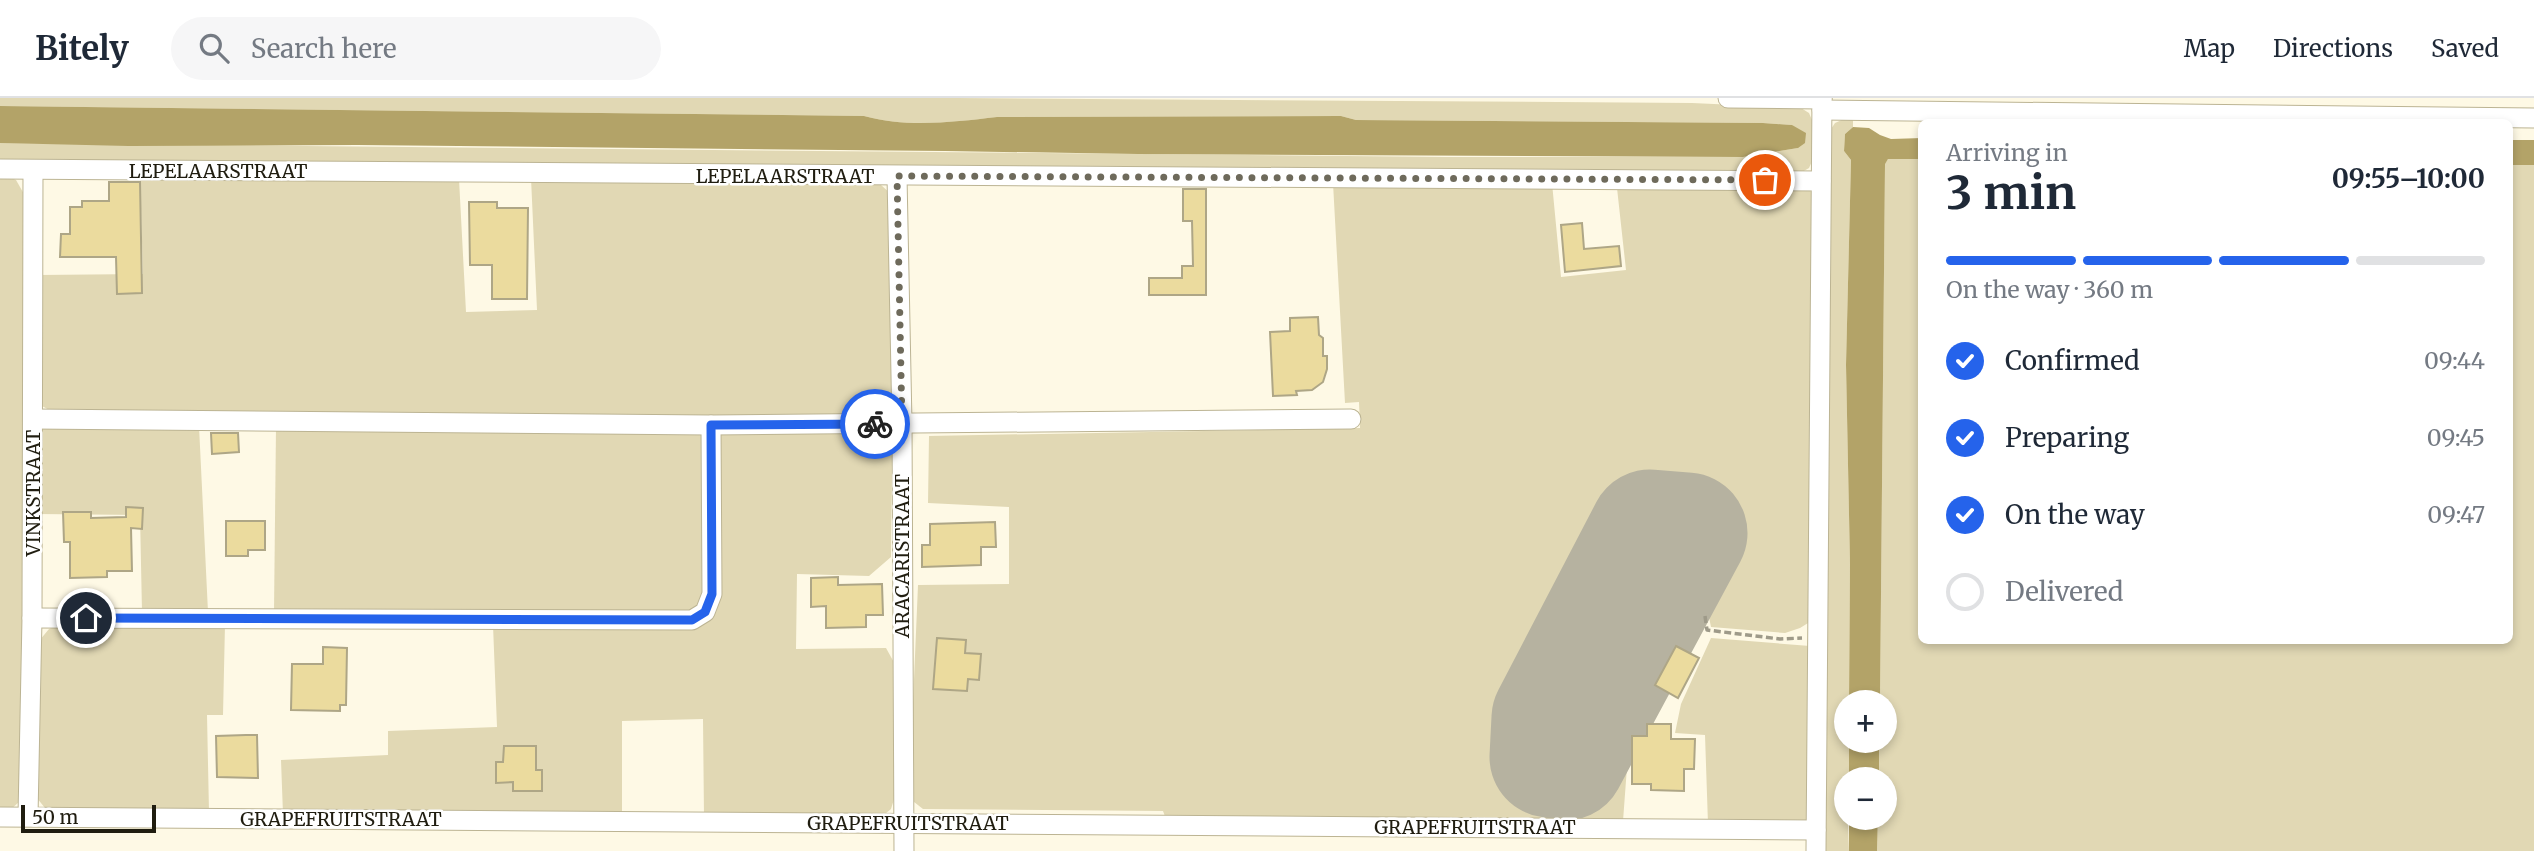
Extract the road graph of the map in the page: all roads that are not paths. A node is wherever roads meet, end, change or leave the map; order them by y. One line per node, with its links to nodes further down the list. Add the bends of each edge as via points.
1 (1728, 98): 2 (street)
2 (1822, 102): 3 (street); 7 (street)
3 (2534, 118)
4 (0, 169): 5 (street, LEPELAARSTRAAT)
5 (33, 170): 6 (street, LEPELAARSTRAAT); 8 (street, VINKSTRAAT)
6 (897, 176): 7 (street, LEPELAARSTRAAT); 10 (street, ARACARISTRAAT)
7 (1821, 181): 16 (street)
8 (33, 419): 11 (street); 12 (street, VINKSTRAAT)
9 (1351, 419): 10 (street)
10 (902, 424): 11 (street); 15 (street, ARACARISTRAAT)
11 (711, 425): 12 (street, via 712,594 705,612 692,620)
12 (32, 618): 13 (street, VINKSTRAAT)
13 (28, 816): 14 (street, GRAPEFRUITSTRAAT); 15 (street, GRAPEFRUITSTRAAT)
14 (0, 817)
15 (904, 823): 16 (street, GRAPEFRUITSTRAAT); 17 (street, ARACARISTRAAT)
16 (1816, 830): 18 (street)
17 (904, 851)
18 (1816, 851)

